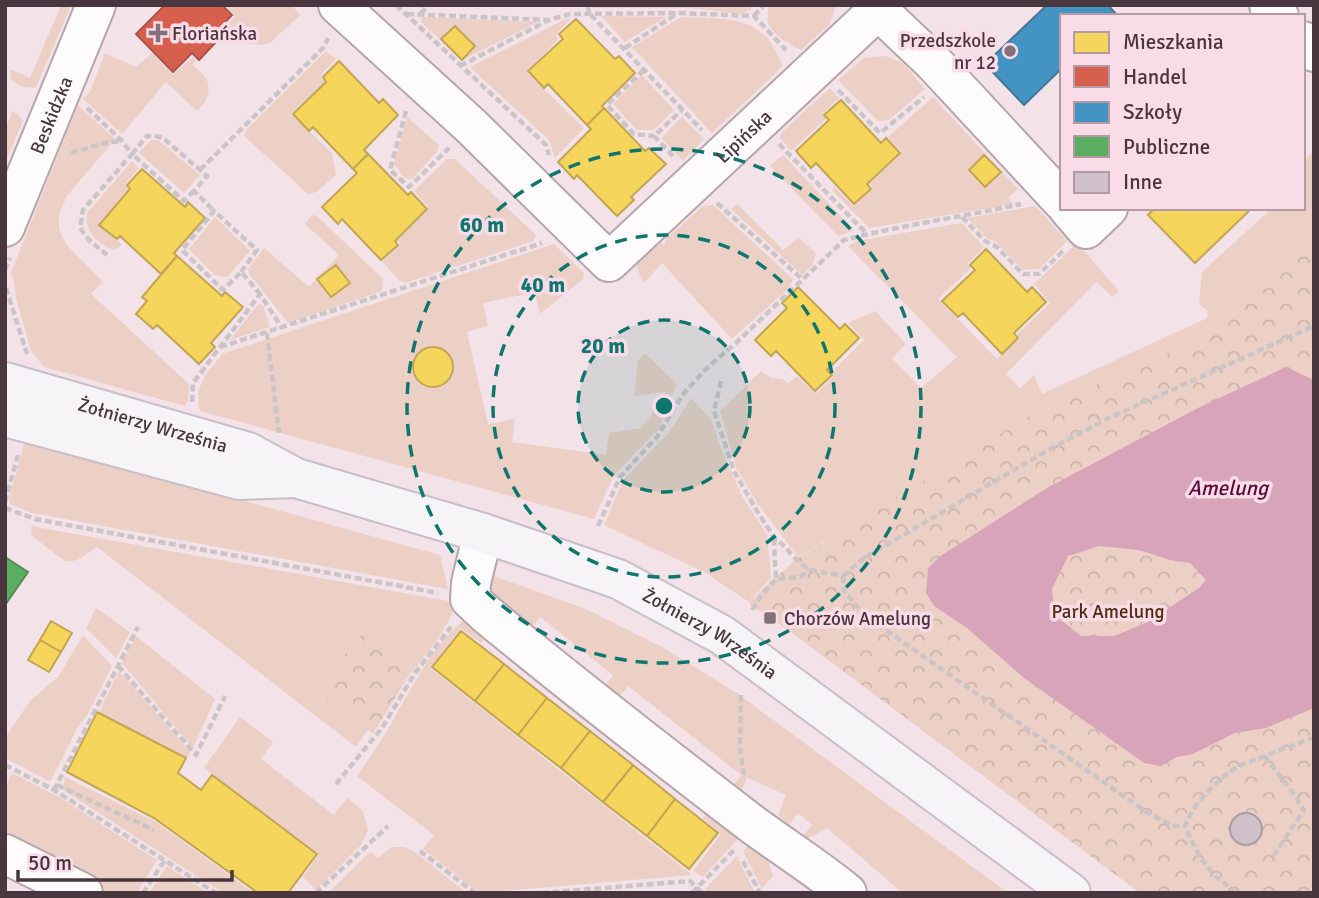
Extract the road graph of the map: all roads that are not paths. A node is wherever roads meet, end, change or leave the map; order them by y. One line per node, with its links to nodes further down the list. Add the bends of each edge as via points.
1 (96, 5): 5 (street, Beskidzka)
2 (876, 8): 3 (street, Lipińska, via 610,262 471,126); 4 (street, Lipińska)
3 (332, 19)
4 (1060, 198)
5 (5, 227)
6 (18, 374): 8 (main road, Żołnierzy Września, via 248,452)
7 (12, 433): 8 (main road, Żołnierzy Września, via 239,480)
8 (296, 478): 9 (main road, Żołnierzy Września)
9 (483, 533): 12 (street, via 463,609 486,614 741,827 820,870); 13 (main road, Żołnierzy Września, via 618,579 722,635)
10 (5, 854): 11 (street)
11 (83, 893)
12 (847, 893)
13 (1072, 893)

